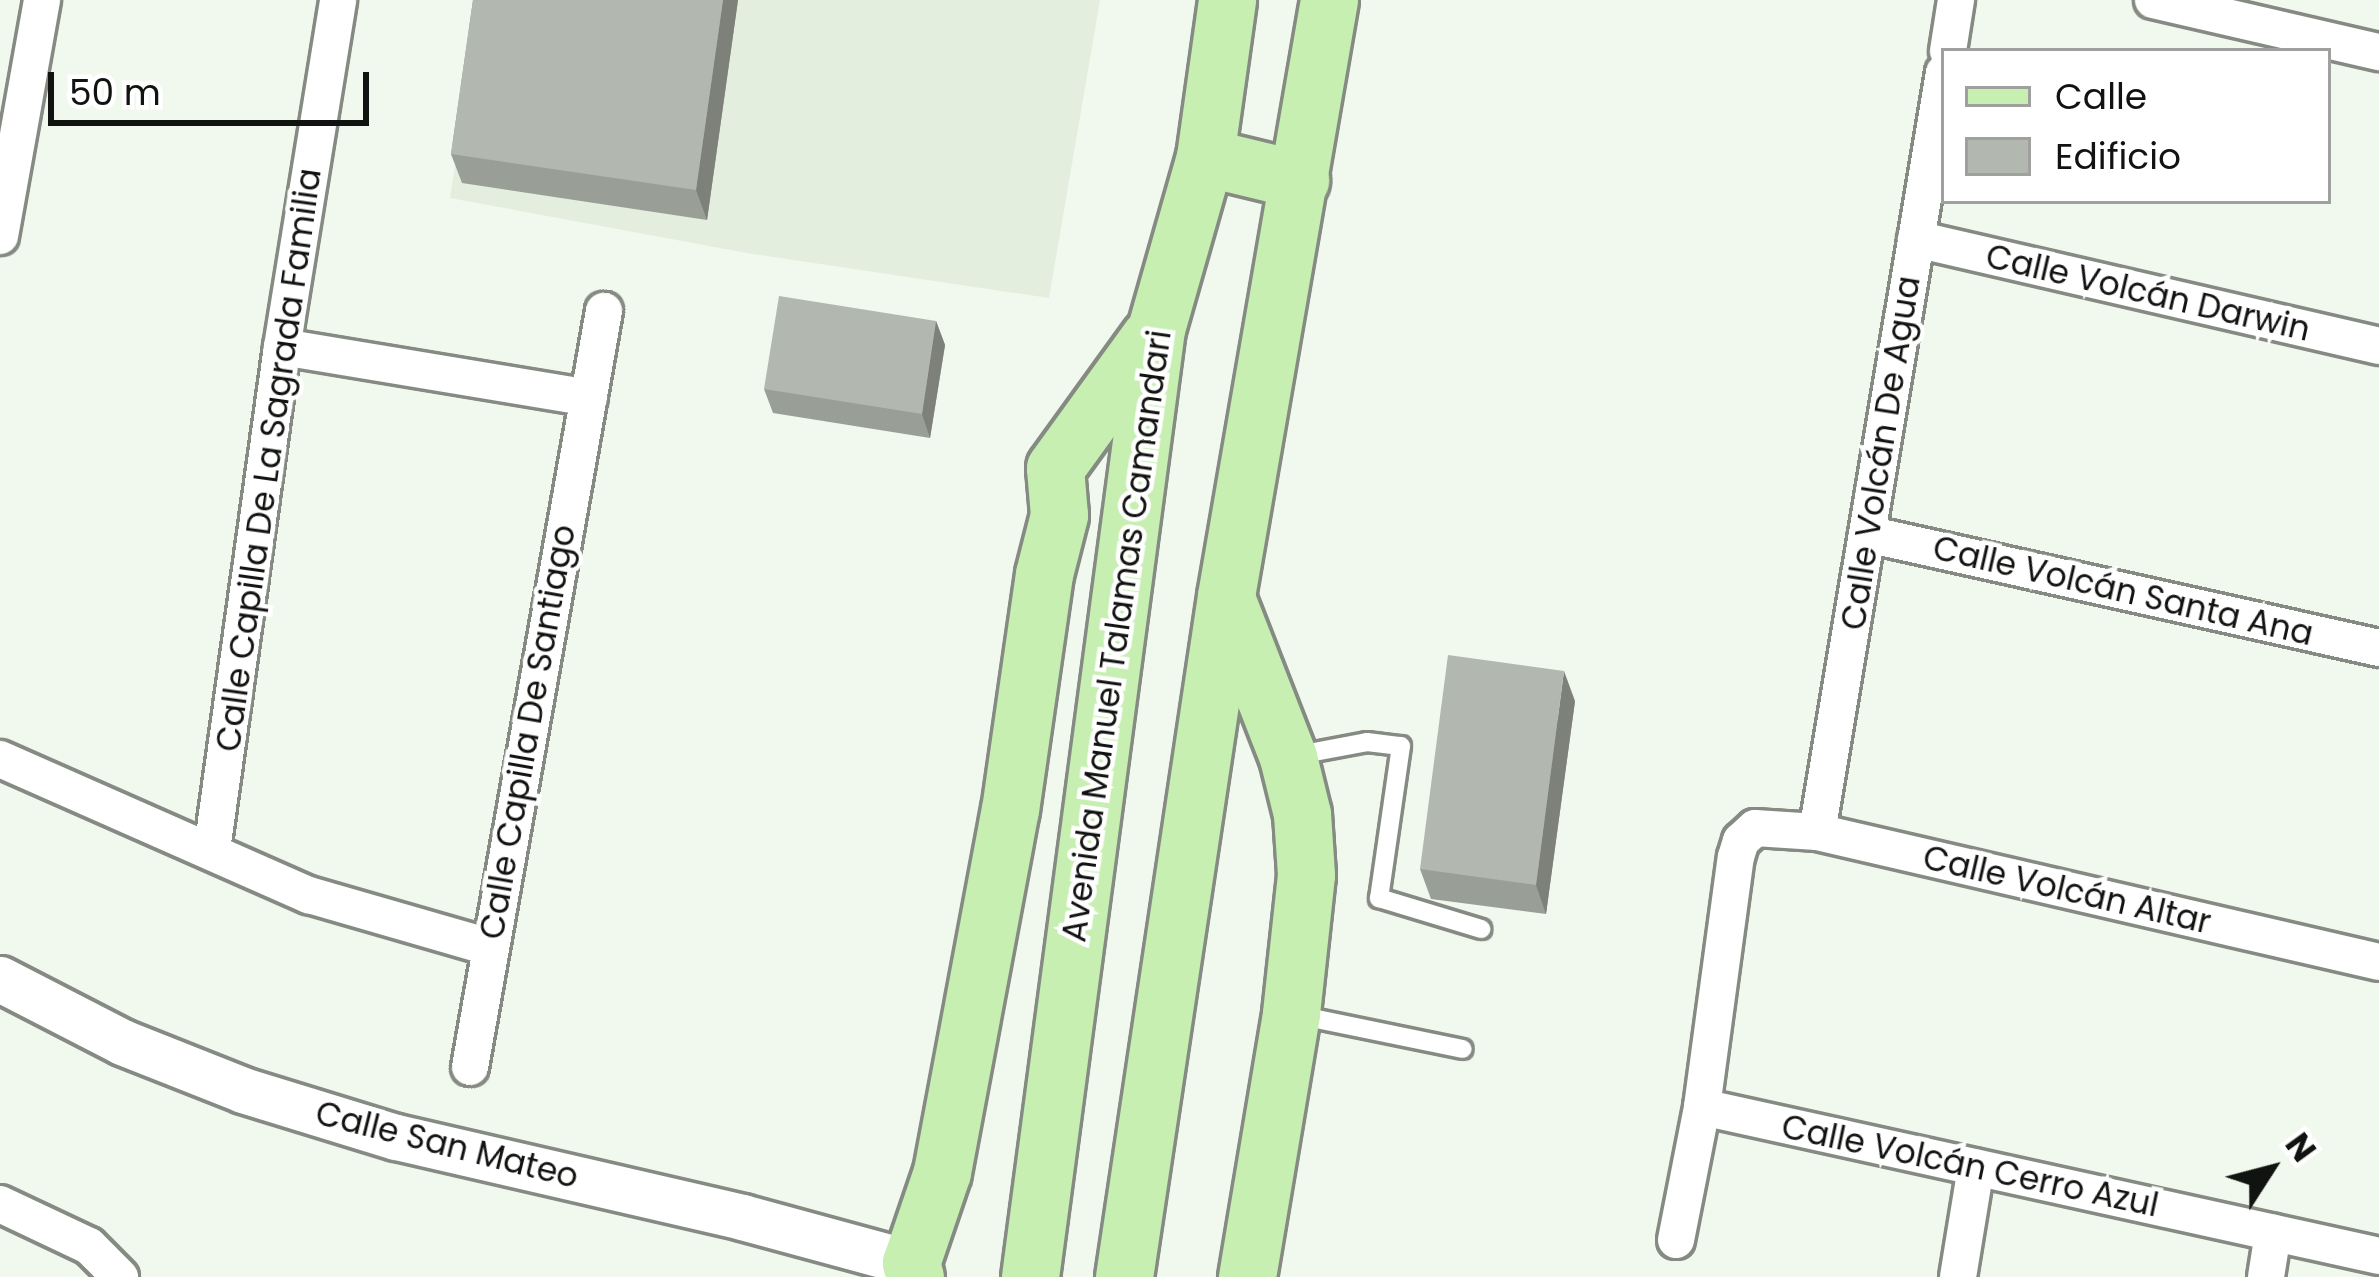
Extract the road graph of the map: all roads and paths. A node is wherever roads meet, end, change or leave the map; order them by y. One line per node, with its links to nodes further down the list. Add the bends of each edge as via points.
1 (42, 0): 12 (street)
2 (338, 0): 17 (street, Calle Capilla De La Sagrada Familia)
3 (1227, 0): 10 (main road, Avenida Manuel Talamas Camandari)
4 (1329, 0): 11 (main road)
5 (1956, 0): 7 (street)
6 (2153, 0): 8 (street)
7 (1948, 48)
8 (2379, 52)
9 (1941, 91): 13 (street, Calle Volcán De Agua)
10 (1205, 157): 11 (main road); 15 (main road, Avenida Manuel Talamas Camandari)
11 (1300, 180): 20 (main road)
12 (0, 236)
13 (1916, 239): 16 (street, Calle Volcán Darwin); 19 (street, Calle Volcán De Agua)
14 (604, 311): 18 (street, Calle Capilla De Santiago)
15 (1156, 329): 39 (main road, via 1055,467 1059,515 1006,832 942,1172); 41 (main road, Avenida Manuel Talamas Camandari)
16 (2379, 346)
17 (282, 347): 18 (street); 25 (street, Calle Capilla De La Sagrada Familia)
18 (589, 398): 27 (street, Calle Capilla De Santiago)
19 (1867, 534): 21 (street, Calle Volcán Santa Ana); 24 (street, Calle Volcán De Agua)
20 (1226, 596): 22 (main road); 42 (main road)
21 (2379, 648)
22 (1288, 758): 26 (lane, via 1366,742 1402,746 1379,898); 30 (main road, via 1306,875)
23 (0, 759): 25 (street)
24 (1817, 832): 28 (street, Calle Volcán Altar); 33 (street, Calle Volcán Altar, via 1755,828 1741,841)
25 (212, 850): 27 (street, via 309,895)
26 (1480, 928)
27 (489, 947): 32 (street, Calle Capilla De Santiago)
28 (2379, 962)
29 (0, 980): 39 (street, Calle San Mateo, via 122,1042 243,1090 396,1137 742,1217)
30 (1291, 1014): 31 (lane); 43 (main road)
31 (1463, 1049)
32 (470, 1067)
33 (1702, 1107): 34 (street, Calle Volcán Cerro Azul); 37 (street)
34 (1976, 1167): 36 (street, Calle Volcán Cerro Azul); 44 (street)
35 (0, 1204): 40 (street, via 89,1246)
36 (2273, 1233): 38 (street, Calle Volcán Cerro Azul); 45 (street)
37 (1676, 1240)
38 (2379, 1256)
39 (912, 1272)
40 (120, 1277)
41 (1030, 1277)
42 (1124, 1277)
43 (1247, 1277)
44 (1958, 1277)
45 (2266, 1277)

